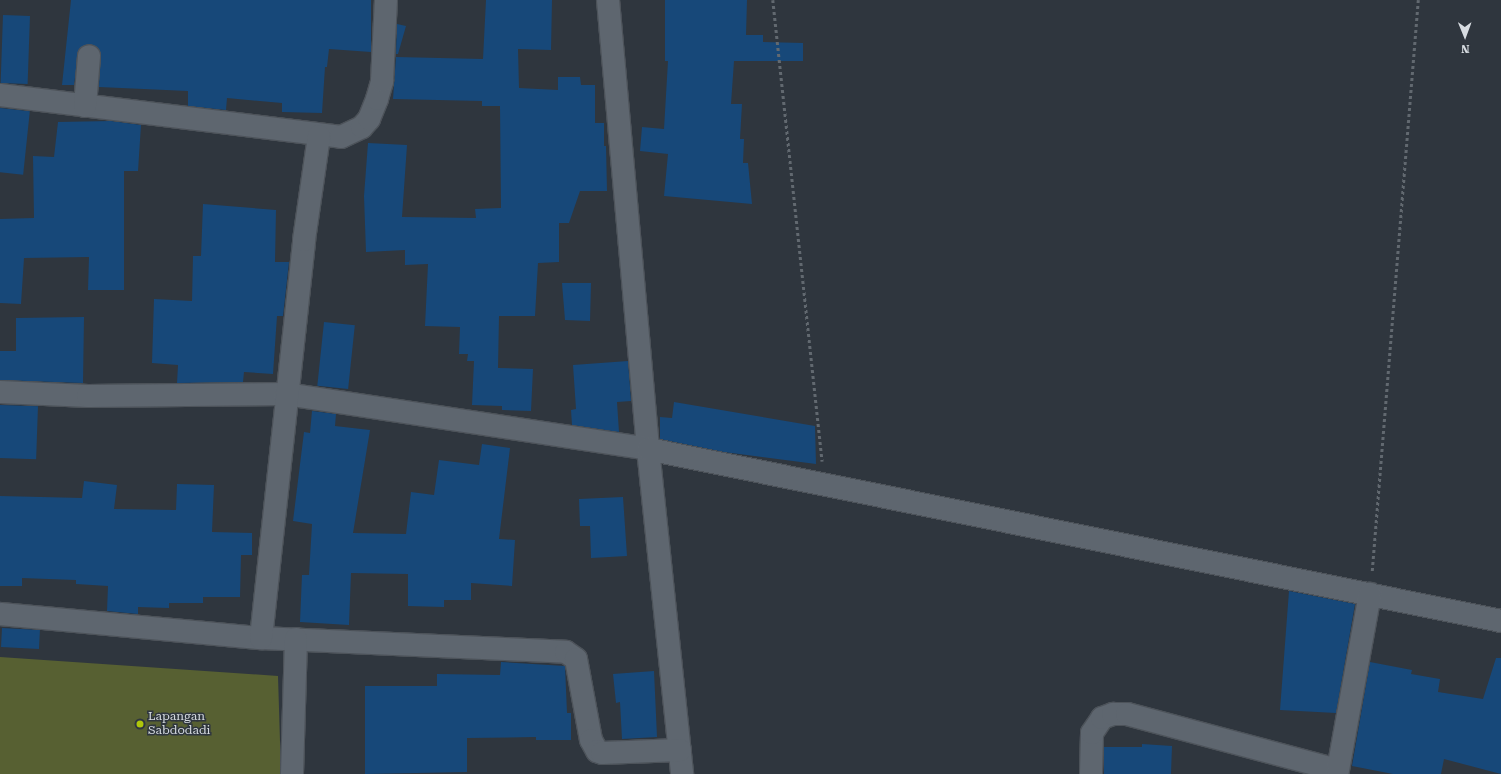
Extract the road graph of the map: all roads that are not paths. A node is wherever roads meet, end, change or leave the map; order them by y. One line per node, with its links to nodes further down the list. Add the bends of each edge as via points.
1 (386, 0): 6 (street, via 382,81 369,119 352,133 341,137)
2 (608, 0): 9 (street)
3 (89, 56): 5 (street)
4 (0, 95): 5 (street)
5 (85, 106): 6 (street)
6 (319, 136): 8 (street)
7 (0, 392): 8 (street, via 88,396)
8 (286, 394): 9 (street); 13 (street)
9 (648, 449): 10 (street); 15 (street)
10 (1370, 594): 12 (street); 16 (street)
11 (0, 614): 13 (street)
12 (1501, 621)
13 (261, 638): 14 (street)
14 (296, 639): 15 (street, via 566,652 576,659 591,740 597,751 602,753); 17 (street)
15 (680, 750): 18 (street)
16 (1344, 773): 19 (street, via 1127,714 1113,714 1102,718 1092,733)
17 (292, 774)
18 (682, 774)
19 (1091, 774)

